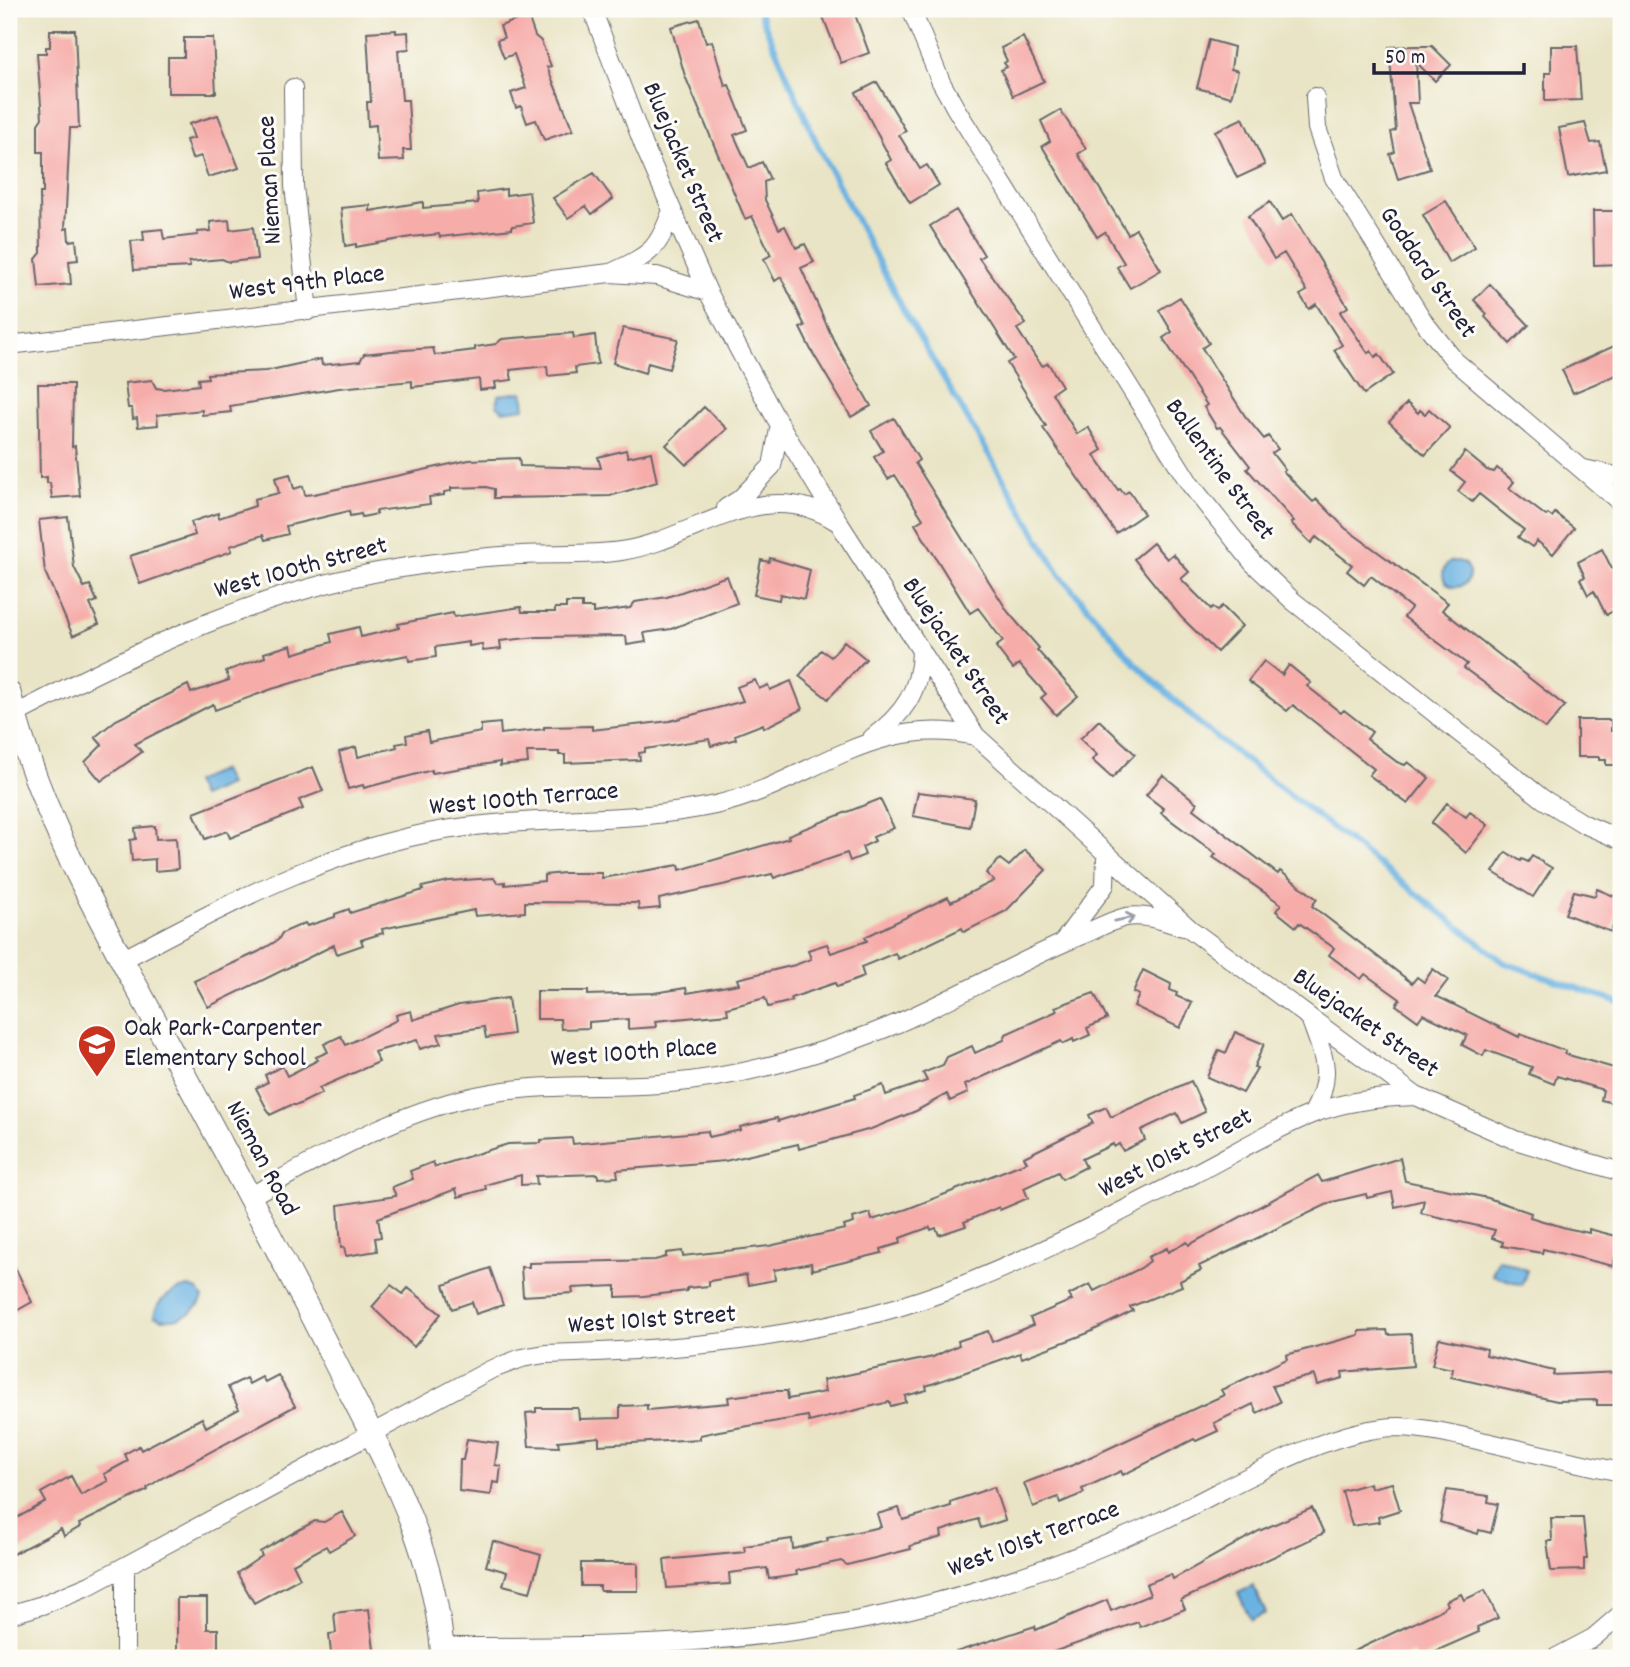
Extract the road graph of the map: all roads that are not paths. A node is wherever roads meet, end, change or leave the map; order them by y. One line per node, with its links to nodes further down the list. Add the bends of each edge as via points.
1 (592, 9): 5 (street, Bluejacket Street)
2 (911, 9): 20 (street, Ballentine Street, via 956,109 1217,522 1293,601 1484,753 1560,810)
3 (293, 88): 8 (street, Nieman Place, via 294,186)
4 (1315, 97): 11 (street, Goddard Street, via 1319,139 1334,178 1424,322 1454,360)
5 (672, 210): 6 (street, West 99th Place, via 661,241 640,259); 7 (street, Bluejacket Street)
6 (610, 273): 7 (street, West 99th Place, via 657,276); 8 (street, West 99th Place)
7 (708, 292): 10 (street, Bluejacket Street)
8 (308, 311): 9 (street, West 99th Place)
9 (9, 345)
10 (780, 424): 14 (street, Bluejacket Street); 15 (street, West 100th Street, via 772,466 740,499)
11 (1584, 469): 12 (street, Goddard Street); 13 (street, Goddard Street)
12 (1621, 477)
13 (1621, 502)
14 (839, 523): 15 (street, West 100th Street, via 818,509 776,502 753,505); 16 (street, Bluejacket Street)
15 (702, 524): 17 (street, West 100th Street, via 659,543 618,551 472,558 356,576 276,597 178,633)
16 (921, 652): 18 (street, Bluejacket Street); 19 (street, West 100th Terrace, via 920,676 905,707)
17 (11, 704): 24 (street, Nieman Road, via 33,776 66,853)
18 (976, 736): 19 (street, West 100th Terrace, via 919,730); 21 (street, Bluejacket Street)
19 (861, 746): 24 (street, West 100th Terrace, via 749,795 717,804 620,819 465,827 334,858 268,884)
20 (1621, 840)
21 (1106, 855): 22 (street, Bluejacket Street); 23 (street, West 100th Place, via 1105,885)
22 (1189, 929): 23 (street, West 100th Place, one-way to 22, via 1125,917 1150,916); 25 (street, Bluejacket Street)
23 (1062, 943): 29 (street, West 100th Place, via 891,1026 806,1056 664,1083 542,1087 434,1106 342,1146)
24 (122, 960): 29 (street, Nieman Road)
25 (1310, 1018): 26 (street, Bluejacket Street); 27 (street, via 1328,1080)
26 (1416, 1096): 27 (street, West 101st Street, via 1382,1097); 28 (street, Bluejacket Street, via 1515,1140)
27 (1314, 1114): 30 (street, West 101st Street, via 1043,1251 932,1296 809,1330 724,1345 522,1358)
28 (1621, 1172)
29 (249, 1196): 30 (street, Nieman Road)
30 (371, 1433): 32 (street, West 101st Street); 35 (street, Nieman Road, via 417,1531 431,1574)
31 (1621, 1472): 35 (street, West 101st Terrace, via 1443,1432 1399,1427 1366,1430 1322,1444 1093,1550 929,1604 734,1640)
32 (125, 1566): 34 (street, West 101st Street, via 42,1605); 36 (street)
33 (1621, 1614): 37 (street, via 1593,1638)
34 (9, 1615)
35 (443, 1652)
36 (125, 1658)
37 (1555, 1658)

